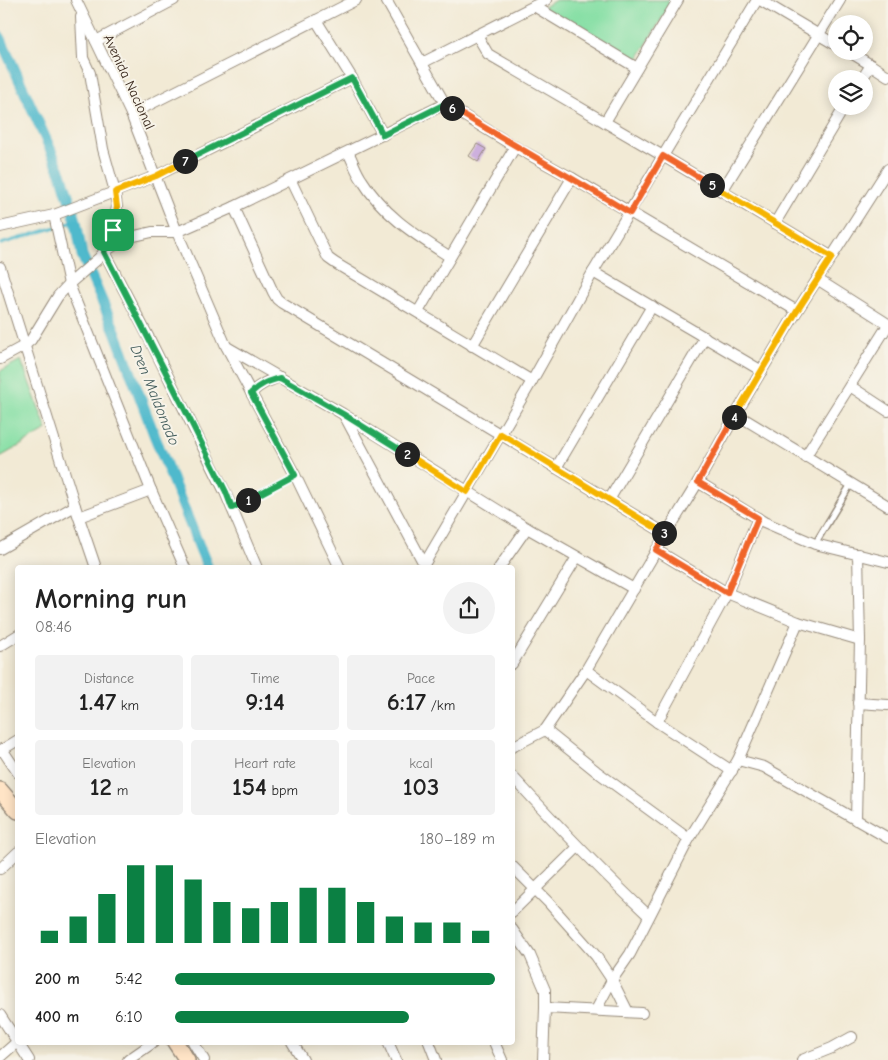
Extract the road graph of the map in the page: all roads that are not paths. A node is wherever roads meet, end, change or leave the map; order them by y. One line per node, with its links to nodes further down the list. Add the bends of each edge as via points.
1 (76, 0): 10 (street, Avenida Nacional)
2 (174, 0): 15 (street)
3 (356, 0): 11 (street)
4 (386, 0): 17 (street)
5 (546, 0): 9 (street)
6 (678, 0): 19 (street)
7 (758, 0): 13 (street); 30 (street)
8 (840, 0): 13 (street)
9 (534, 6): 12 (street); 19 (street)
10 (81, 11): 15 (street, Avenida Nacional); 36 (street, via 83,58 90,73 103,149)
11 (316, 20): 22 (street); 24 (street)
12 (477, 35): 17 (street); 26 (street, via 488,54)
13 (819, 35): 14 (street); 35 (street)
14 (828, 40)
15 (96, 41): 24 (street, Avenida Nacional)
16 (863, 60): 18 (street)
17 (422, 63): 23 (street)
18 (871, 65): 20 (street); 21 (street)
19 (637, 68): 26 (street)
20 (868, 70)
21 (888, 76)
22 (352, 78): 27 (street); 32 (street)
23 (445, 104): 27 (street); 28 (street)
24 (131, 114): 32 (street, Avenida Nacional)
25 (840, 115): 40 (street)
26 (605, 122): 30 (street)
27 (383, 135): 29 (street)
28 (515, 147): 33 (street); 44 (street)
29 (348, 152): 34 (street); 44 (street, via 361,179 386,212)
30 (663, 156): 35 (street); 38 (street)
31 (888, 169): 45 (street)
32 (156, 176): 36 (street); 42 (street, Avenida Nacional)
33 (572, 178): 38 (street); 57 (street)
34 (291, 181): 37 (street); 52 (street, via 328,258)
35 (722, 191): 40 (street)
36 (115, 192): 39 (street); 43 (street, via 117,207 113,230)
37 (234, 207): 42 (street); 67 (street, via 277,298)
38 (630, 213): 47 (street); 51 (street)
39 (54, 215): 41 (street); 49 (street)
40 (775, 223): 45 (street)
41 (0, 227)
42 (177, 232): 43 (street, via 152,232 126,238); 56 (street, Avenida Nacional)
43 (104, 252): 49 (street); 78 (street)
44 (450, 257): 52 (street)
45 (832, 257): 48 (street)
46 (0, 267): 55 (street)
47 (593, 272): 50 (street); 61 (street)
48 (817, 279): 51 (street); 53 (street)
49 (73, 280): 55 (street, via 58,296); 73 (street)
50 (652, 306): 54 (street); 69 (street)
51 (797, 311): 59 (street)
52 (418, 312): 57 (street)
53 (888, 324): 62 (street)
54 (705, 337): 59 (street); 75 (street)
55 (24, 346): 58 (street); 76 (street)
56 (226, 346): 60 (street); 63 (street, Avenida Nacional)
57 (472, 346): 61 (street)
58 (0, 359)
59 (762, 371): 66 (street)
60 (280, 378): 63 (street, via 269,380); 65 (street)
61 (532, 381): 67 (street)
62 (850, 386): 64 (street); 68 (street)
63 (251, 393): 70 (street, Avenida Nacional)
64 (888, 411)
65 (343, 414): 74 (street); 93 (street)
66 (736, 414): 68 (street); 71 (street)
67 (501, 434): 69 (street); 74 (street)
68 (805, 457): 72 (street)
69 (556, 468): 75 (street)
70 (295, 475): 78 (lane); 92 (street, Avenida Nacional)
71 (698, 482): 80 (street); 82 (street)
72 (851, 484): 77 (street); 83 (lane)
73 (151, 490): 79 (street); 90 (street)
74 (467, 492): 81 (street); 94 (street)
75 (609, 500): 82 (street)
76 (75, 506): 79 (street); 84 (street)
77 (888, 506)
78 (232, 508): 91 (street)
79 (79, 517): 89 (street)
80 (758, 518): 83 (street); 97 (street)
81 (526, 528): 87 (street); 95 (street)
82 (666, 534): 85 (street)
83 (815, 544): 86 (street)
84 (1, 545)
85 (656, 550): 96 (street); 97 (street)
86 (858, 554): 88 (street); 100 (street)
87 (577, 557): 96 (street); 102 (street)
88 (888, 562)
89 (95, 565)
90 (184, 565)
91 (256, 565)
92 (339, 565)
93 (422, 565)
94 (424, 565)
95 (501, 565)
96 (634, 589): 103 (street)
97 (727, 593): 98 (street); 106 (street)
98 (798, 622): 100 (street); 111 (street)
99 (15, 637): 101 (street)
100 (860, 640): 104 (street)
101 (0, 646)
102 (515, 659)
103 (586, 670): 106 (street); 107 (street)
104 (858, 703): 105 (street); 117 (street)
105 (888, 704)
106 (657, 722): 113 (street)
107 (545, 730): 109 (street); 119 (street)
108 (15, 742): 110 (street)
109 (515, 745)
110 (1, 750): 112 (street)
111 (738, 760): 113 (street); 117 (street, via 764,767)
112 (15, 770)
113 (732, 771): 119 (street)
114 (515, 779): 120 (street)
115 (0, 790): 116 (street)
116 (15, 808)
117 (856, 820): 118 (street)
118 (888, 838)
119 (689, 839): 126 (street)
120 (578, 846): 124 (street); 126 (street)
121 (15, 855): 122 (street)
122 (0, 869)
123 (515, 869): 124 (street)
124 (535, 889): 125 (street); 128 (street, via 596,956)
125 (515, 909)
126 (649, 916): 128 (street, via 630,954)
127 (515, 933): 129 (street, via 530,954 539,975 545,990)
128 (612, 980): 130 (street); 131 (street)
129 (545, 1008): 130 (street); 154 (street)
130 (596, 1010): 131 (street)
131 (628, 1012): 132 (street)
132 (642, 1013)
133 (0, 1015): 135 (street)
134 (852, 1037): 155 (street)
135 (15, 1039)
136 (15, 1044): 145 (street)
137 (19, 1045): 146 (street)
138 (150, 1045): 147 (street)
139 (177, 1045): 148 (street)
140 (195, 1045): 149 (street)
141 (294, 1045): 150 (street)
142 (389, 1045): 151 (street)
143 (431, 1045): 152 (street)
144 (495, 1045): 153 (street)
145 (0, 1057)
146 (29, 1060)
147 (128, 1060)
148 (187, 1060)
149 (204, 1060)
150 (303, 1060)
151 (396, 1060)
152 (436, 1060)
153 (502, 1060)
154 (543, 1060)
155 (802, 1060)

